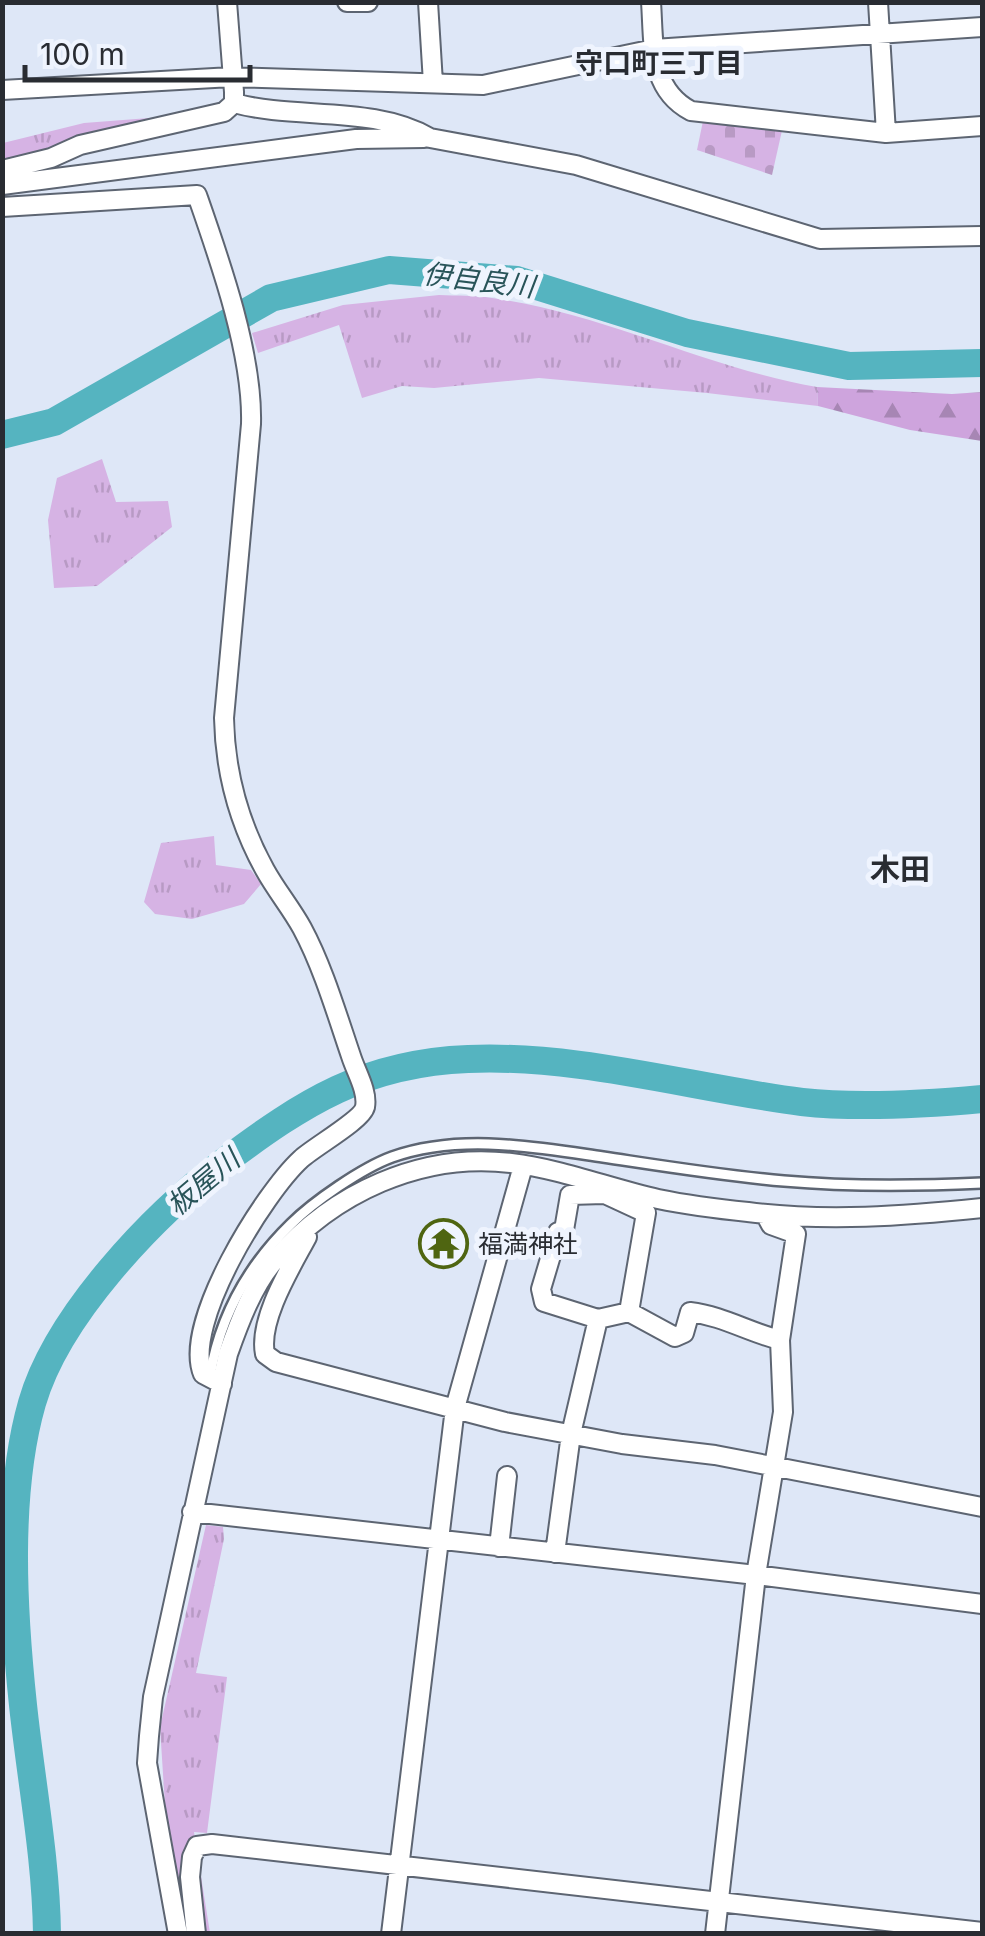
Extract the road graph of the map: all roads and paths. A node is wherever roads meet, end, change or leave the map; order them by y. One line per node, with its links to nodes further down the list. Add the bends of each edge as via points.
1 (228, 2): 10 (street)
2 (347, 2): 3 (street)
3 (368, 2)
4 (428, 2): 11 (street)
5 (651, 2): 9 (street)
6 (878, 2): 8 (street)
7 (982, 28): 8 (street)
8 (880, 34): 9 (street); 15 (street)
9 (654, 49): 11 (street, via 484,84); 15 (street, via 664,88 690,111)
10 (232, 76): 11 (street); 12 (street); 13 (street)
11 (432, 83)
12 (2, 90)
13 (234, 103): 16 (street, via 412,128); 17 (street, via 214,116)
14 (982, 126): 15 (street)
15 (886, 133)
16 (430, 138): 18 (street, via 356,139); 20 (street, via 576,166 820,238)
17 (2, 170)
18 (2, 185)
19 (2, 207): 30 (street, via 197,195 248,370 251,424 224,747 248,832 303,931 365,1095 361,1116 319,1143 278,1183 230,1260 200,1342 200,1367)
20 (982, 236)
21 (523, 1166): 23 (street); 26 (street, via 486,1162 402,1174 356,1193); 31 (street)
22 (982, 1182): 30 (lane, via 906,1187 783,1181 516,1144 446,1145 390,1158 311,1204 263,1252 234,1298 214,1357)
23 (605, 1189): 25 (street); 27 (street, via 646,1212); 28 (street, via 570,1196 542,1289 544,1302)
24 (982, 1208): 25 (street, via 909,1216)
25 (765, 1214): 29 (street, via 770,1225 796,1234)
26 (313, 1222): 30 (street, via 272,1262); 31 (street, via 279,1291 265,1354)
27 (629, 1312): 28 (street); 29 (street, via 676,1337 684,1333 690,1312 717,1315)
28 (598, 1318): 32 (street)
29 (780, 1340): 33 (street, via 782,1412)
30 (216, 1381): 36 (street)
31 (456, 1408): 32 (street); 37 (street)
32 (571, 1434): 33 (street); 39 (street)
33 (772, 1465): 35 (street); 40 (street)
34 (508, 1476): 38 (street)
35 (982, 1507)
36 (192, 1512): 37 (street); 45 (street, via 153,1698 147,1763)
37 (439, 1540): 38 (street); 42 (street)
38 (499, 1546): 39 (street)
39 (555, 1553): 40 (street)
40 (756, 1575): 41 (street); 43 (street)
41 (982, 1604)
42 (400, 1863): 43 (street); 46 (street, via 197,1846 190,1878); 47 (street)
43 (718, 1903): 44 (street); 48 (street)
44 (982, 1932)
45 (178, 1934)
46 (196, 1934)
47 (391, 1934)
48 (715, 1934)

